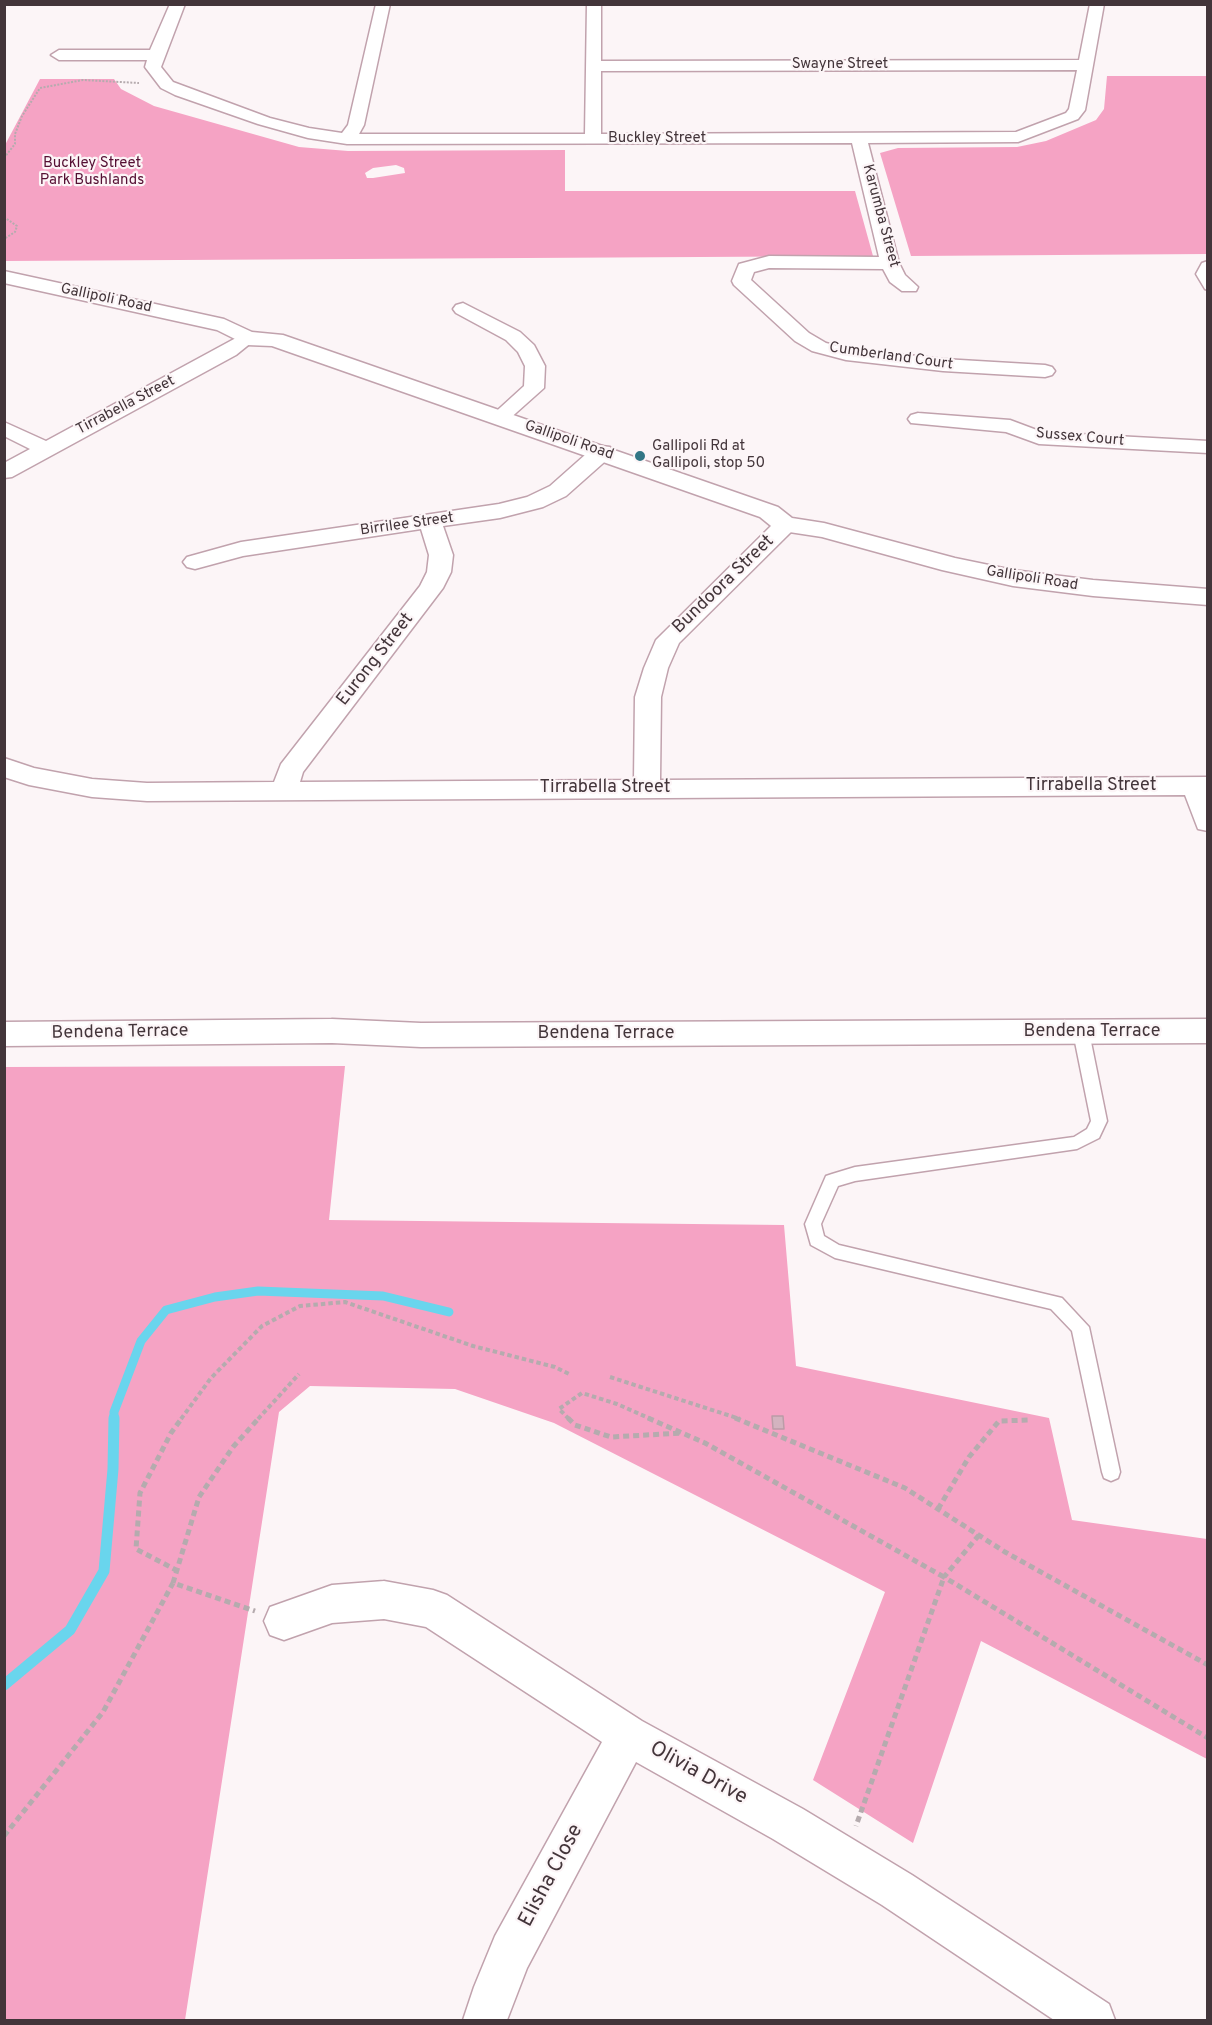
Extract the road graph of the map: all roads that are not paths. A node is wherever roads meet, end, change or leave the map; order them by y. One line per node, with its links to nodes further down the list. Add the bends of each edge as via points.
1 (178, 4): 6 (street)
2 (382, 4): 9 (street, via 356,125)
3 (594, 4): 8 (street)
4 (1097, 4): 7 (street, Buckley Street)
5 (59, 55): 6 (street)
6 (156, 55): 9 (street, Buckley Street, via 153,67 167,85 264,121)
7 (1087, 65): 8 (street, Swayne Street); 11 (street, Buckley Street, via 1077,110 1072,116 1018,137)
8 (594, 66): 10 (street)
9 (347, 139): 10 (street, Buckley Street)
10 (593, 139): 11 (street, Buckley Street)
11 (859, 139): 12 (street, Karumba Street)
12 (890, 263): 15 (street, Karumba Street, via 897,278); 19 (street, Cumberland Court, via 769,262 746,268 741,281 802,337 819,347 846,354 943,365)
13 (1208, 264): 16 (lane, via 1201,274)
14 (4, 277): 18 (street, Gallipoli Road, via 224,325)
15 (909, 287)
16 (1208, 287)
17 (463, 309): 20 (street, via 513,336 527,349 535,366 534,388)
18 (247, 338): 20 (street, Gallipoli Road, via 275,340); 24 (street, Tirrabella Street)
19 (1045, 371)
20 (500, 417): 25 (street, Gallipoli Road)
21 (918, 419): 23 (street, Sussex Court, via 1010,426 1039,438)
22 (4, 428): 24 (street)
23 (1208, 447)
24 (46, 449): 26 (street, Tirrabella Street)
25 (602, 452): 27 (street, Birrilee Street, via 558,491 535,502); 28 (street, Gallipoli Road, via 769,512)
26 (4, 472)
27 (430, 522): 29 (street, Birrilee Street, via 241,549); 34 (street, Eurong Street, via 441,555 439,572 431,588 290,770)
28 (785, 525): 30 (street, Gallipoli Road, via 824,530 1013,578); 33 (street, Bundoora Street, via 668,640 648,697)
29 (195, 562)
30 (1208, 597)
31 (4, 767): 34 (street, Tirrabella Street, via 29,777 92,788 147,792)
32 (1201, 786): 33 (street, Tirrabella Street); 35 (street)
33 (647, 788): 34 (street, Tirrabella Street)
34 (285, 790)
35 (1208, 822)
36 (1208, 1031): 37 (street, Bendena Terrace)
37 (1081, 1032): 38 (street, Bendena Terrace); 39 (lane, via 1099,1121 1093,1133 1077,1143 855,1174 832,1181 813,1224 817,1240 836,1251 1056,1303 1080,1327)
38 (4, 1034)
39 (1110, 1472)
40 (284, 1622): 41 (street, Olivia Drive, via 342,1603 384,1600 434,1609)
41 (628, 1735): 42 (street, Elisha Close, via 511,1952); 43 (street, Olivia Drive, via 844,1857)
42 (485, 2020)
43 (1093, 2020)

